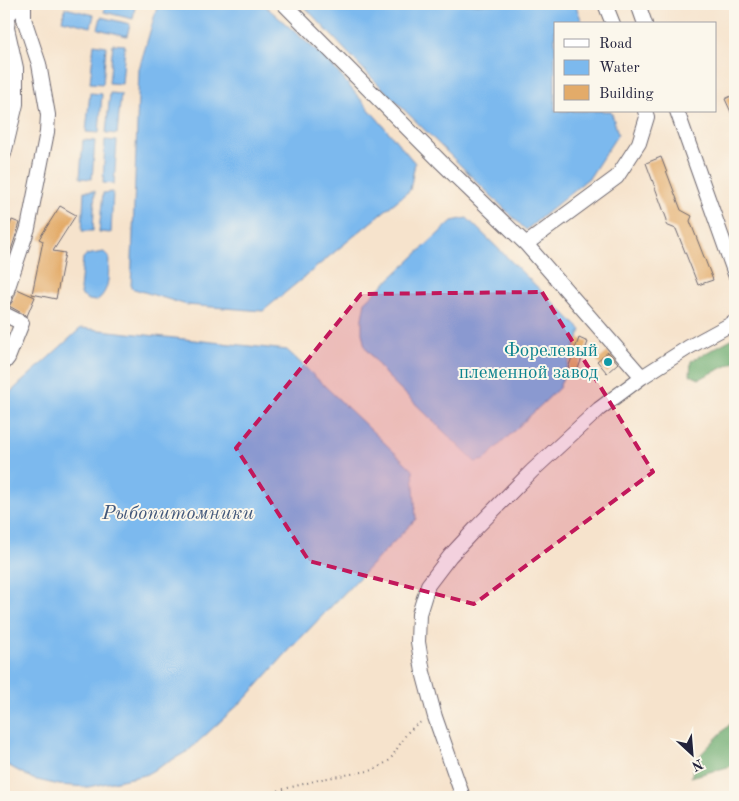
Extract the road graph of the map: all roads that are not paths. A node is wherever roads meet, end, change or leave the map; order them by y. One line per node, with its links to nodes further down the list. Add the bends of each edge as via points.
1 (18, 4): 10 (street, via 8,16 7,28 16,68 16,104)
2 (24, 4): 13 (street, via 24,18 39,64 48,115 47,132 28,228)
3 (284, 4): 11 (street)
4 (605, 4): 6 (street)
5 (638, 4): 7 (street)
6 (612, 22)
7 (644, 22)
8 (645, 112): 11 (street, via 640,143 616,177)
9 (677, 112): 12 (street)
10 (4, 154)
11 (526, 244): 17 (street)
12 (735, 274)
13 (4, 299)
14 (4, 313): 16 (street, via 22,323)
15 (735, 322): 17 (street)
16 (4, 363)
17 (642, 377): 18 (street, via 599,409 532,471 450,556 428,585 419,614 418,642 435,717)
18 (463, 797)

